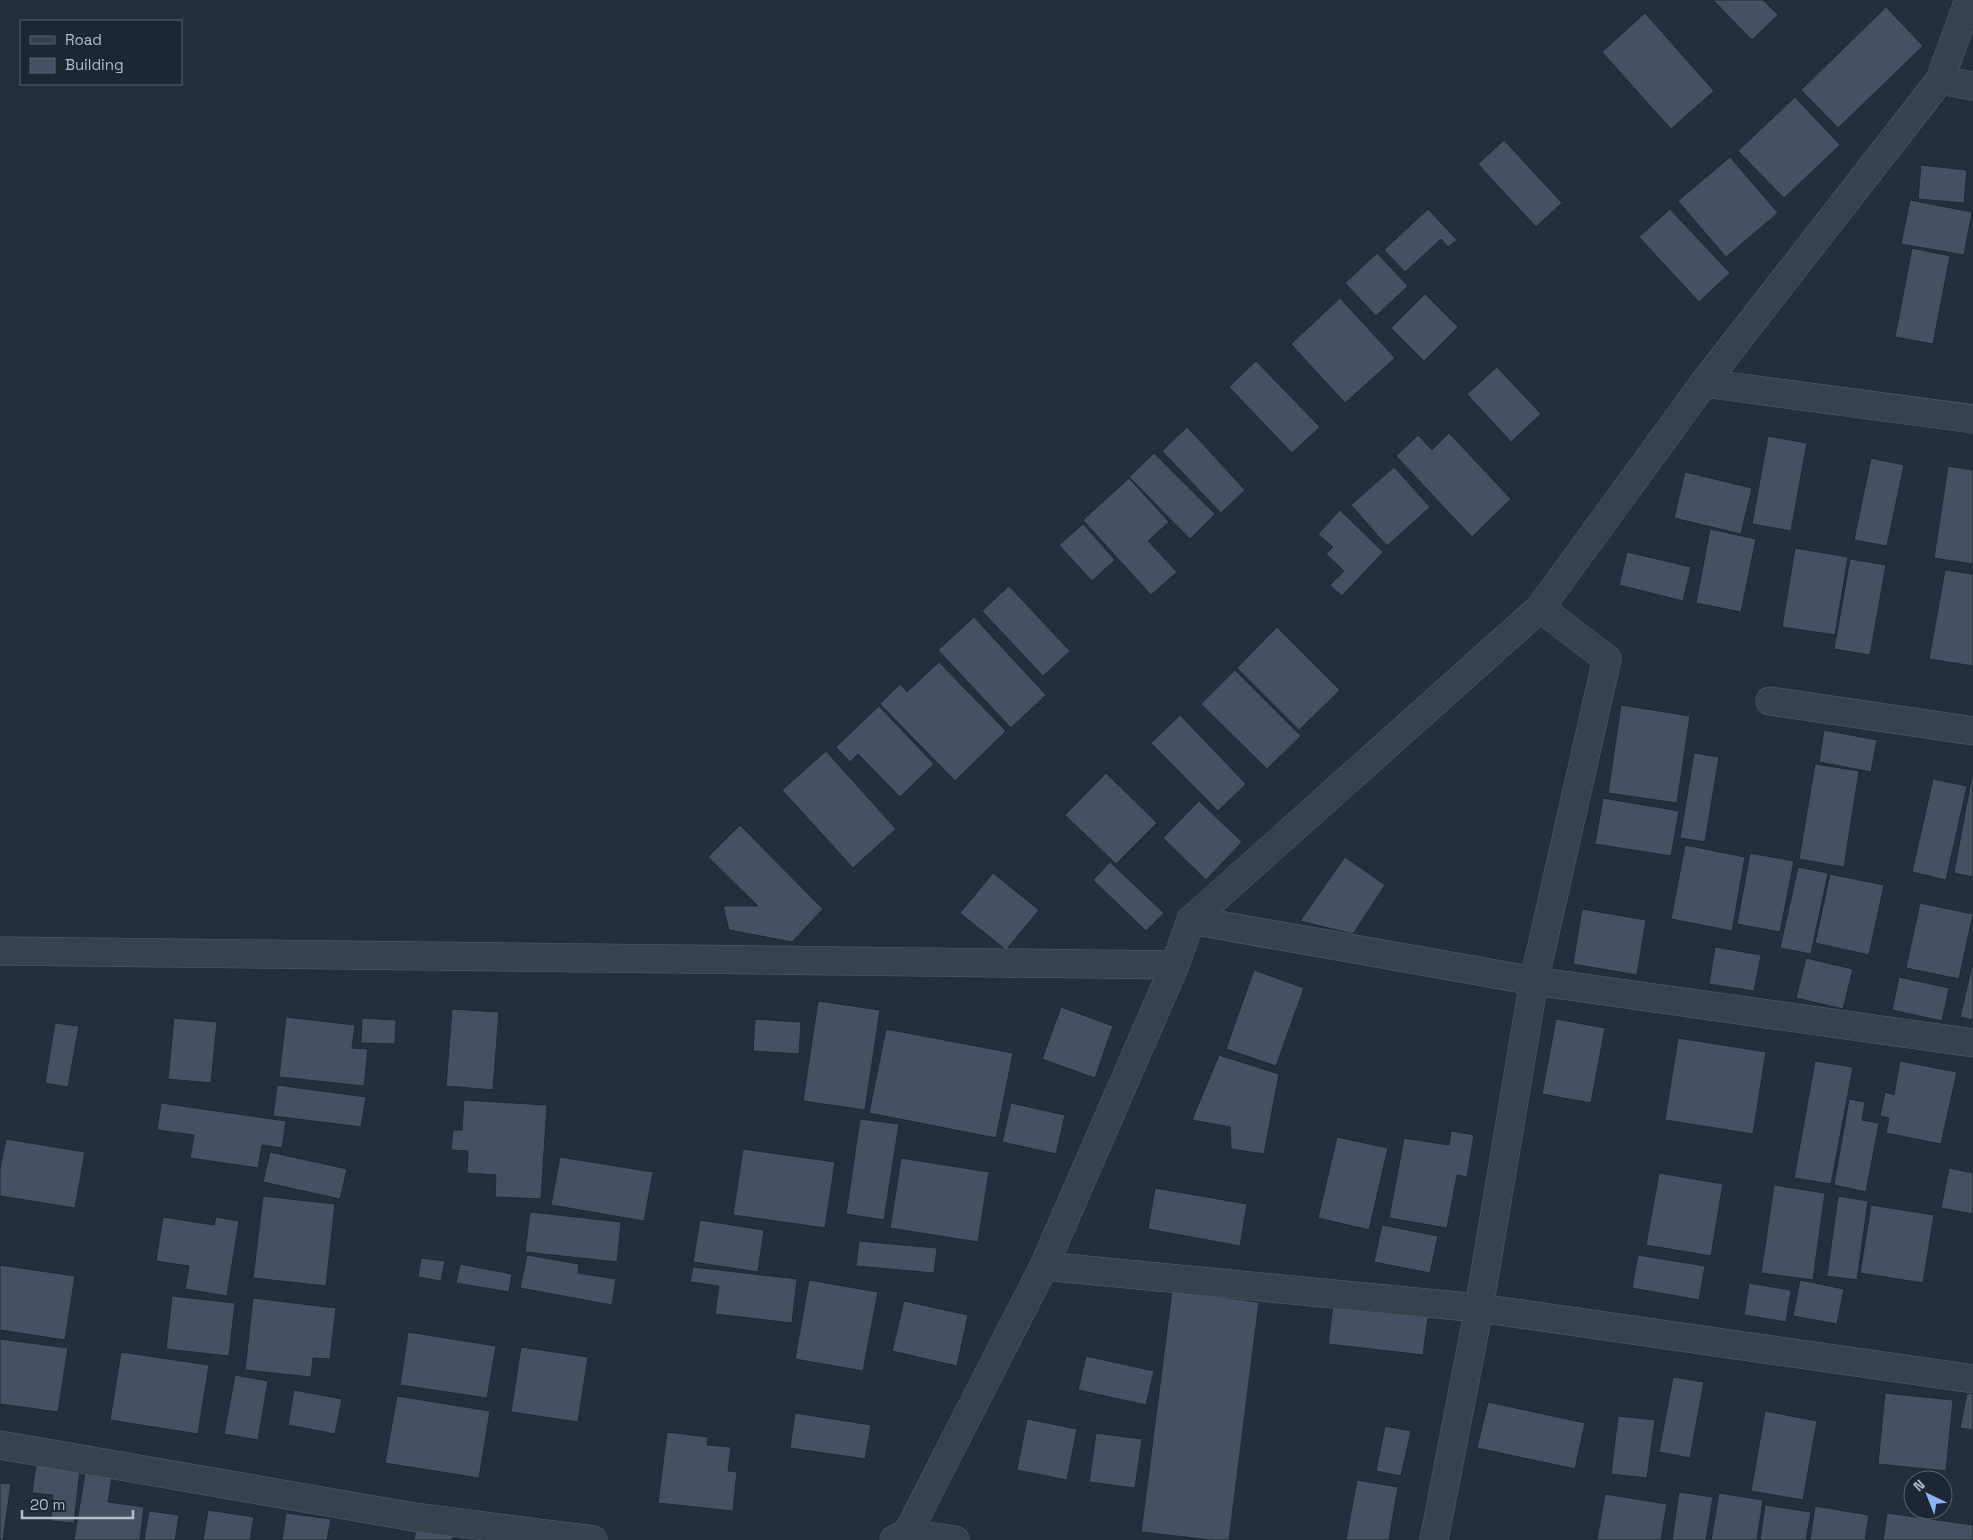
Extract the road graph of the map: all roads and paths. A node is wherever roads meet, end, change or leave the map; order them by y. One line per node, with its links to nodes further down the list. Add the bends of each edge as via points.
1 (1969, 0): 2 (street)
2 (1940, 80): 3 (street); 4 (street)
3 (1973, 86)
4 (1704, 383): 5 (street); 6 (street)
5 (1973, 419)
6 (1540, 608): 9 (street); 12 (street, via 1607,659)
7 (1770, 701): 8 (street)
8 (1973, 731)
9 (1190, 920): 11 (street); 12 (street)
10 (0, 951): 11 (street)
11 (1174, 965): 14 (street)
12 (1534, 981): 13 (street); 15 (street)
13 (1973, 1043)
14 (1044, 1266): 15 (street); 18 (street)
15 (1479, 1308): 16 (street); 21 (street)
16 (1973, 1379)
17 (0, 1445): 19 (street, via 414,1516)
18 (901, 1538): 20 (street)
19 (593, 1540)
20 (955, 1540)
21 (1434, 1540)

